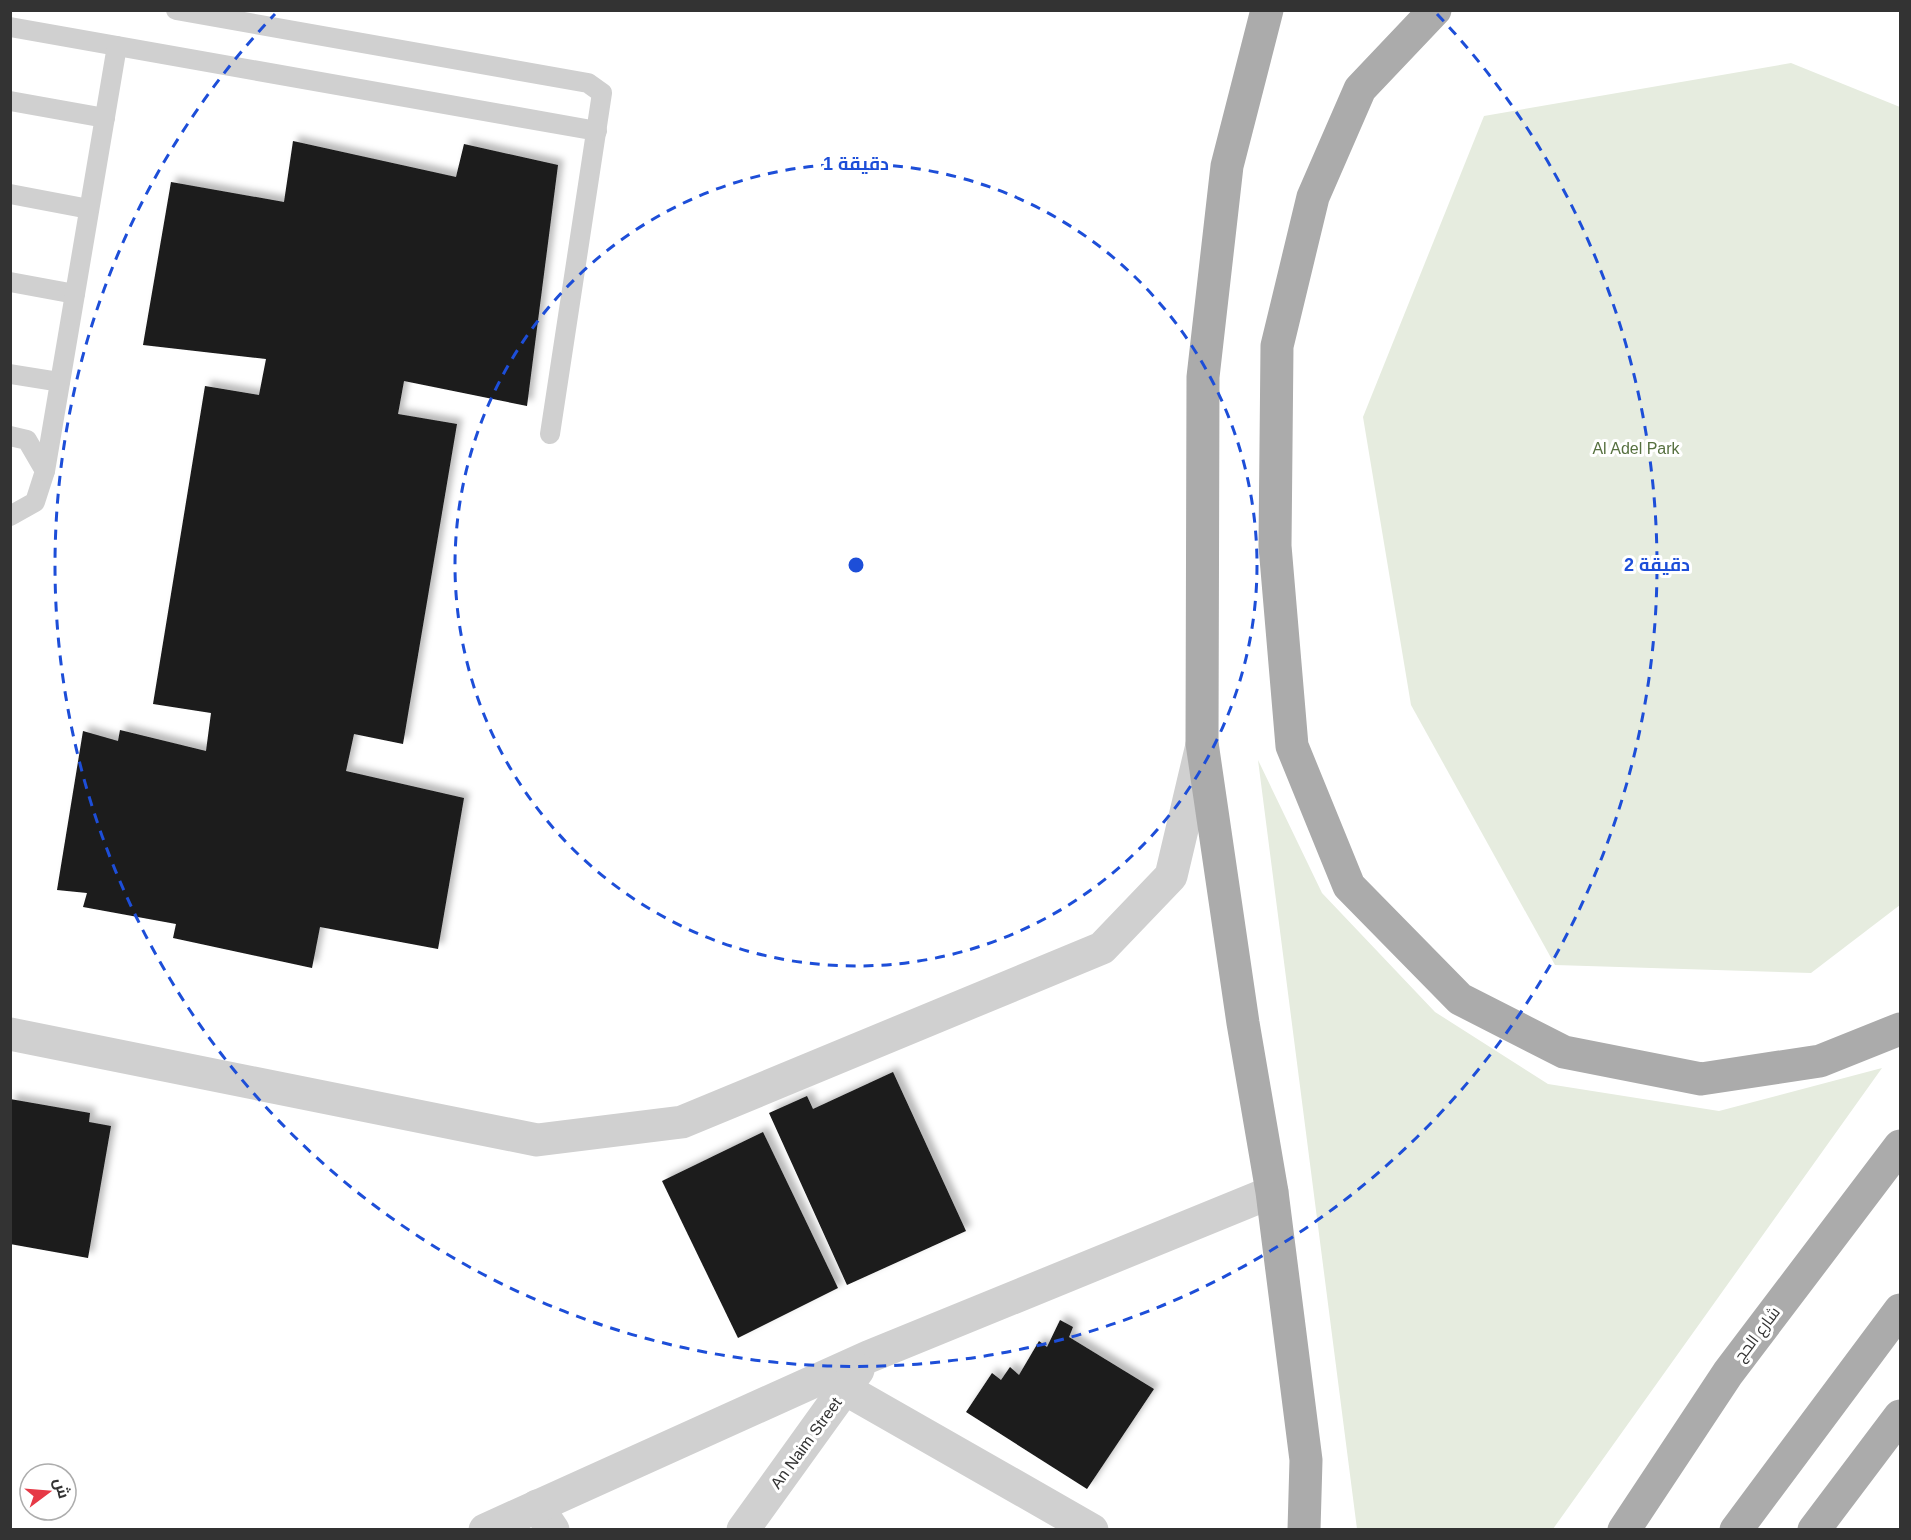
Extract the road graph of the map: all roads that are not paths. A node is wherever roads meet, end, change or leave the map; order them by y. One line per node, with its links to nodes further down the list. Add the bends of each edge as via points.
1 (176, 10): 8 (lane, via 588,83 602,93)
2 (1267, 10): 19 (main road, via 1227,166 1203,377)
3 (1435, 10): 20 (main road, via 1360,89 1313,197 1277,346 1275,546 1292,746 1349,886 1460,999 1563,1052 1701,1079 1820,1061)
4 (10, 27): 5 (lane)
5 (117, 46): 7 (lane); 8 (lane)
6 (10, 101): 7 (lane)
7 (105, 118): 10 (lane)
8 (597, 131): 15 (lane)
9 (10, 194): 10 (lane)
10 (90, 209): 12 (lane)
11 (10, 282): 12 (lane)
12 (75, 294): 14 (lane)
13 (10, 374): 14 (lane)
14 (60, 382): 17 (lane)
15 (550, 434)
16 (10, 436): 17 (lane, via 27,440)
17 (45, 471): 18 (lane, via 36,502)
18 (10, 516)
19 (1202, 743): 21 (street, via 1171,876 1102,948 682,1122 537,1140); 23 (main road)
20 (1900, 1029)
21 (10, 1034)
22 (1900, 1146): 33 (main road, شارع الحج, via 1728,1373)
23 (1272, 1192): 25 (street); 32 (main road, via 1306,1460)
24 (1900, 1310): 34 (main road)
25 (868, 1357): 26 (street, An Naim Street); 28 (street)
26 (845, 1389): 30 (street, An Naim Street); 31 (street)
27 (1900, 1416): 35 (main road)
28 (545, 1518): 29 (street)
29 (485, 1530)
30 (743, 1530)
31 (1092, 1530)
32 (1304, 1530)
33 (1624, 1530)
34 (1736, 1530)
35 (1814, 1530)

